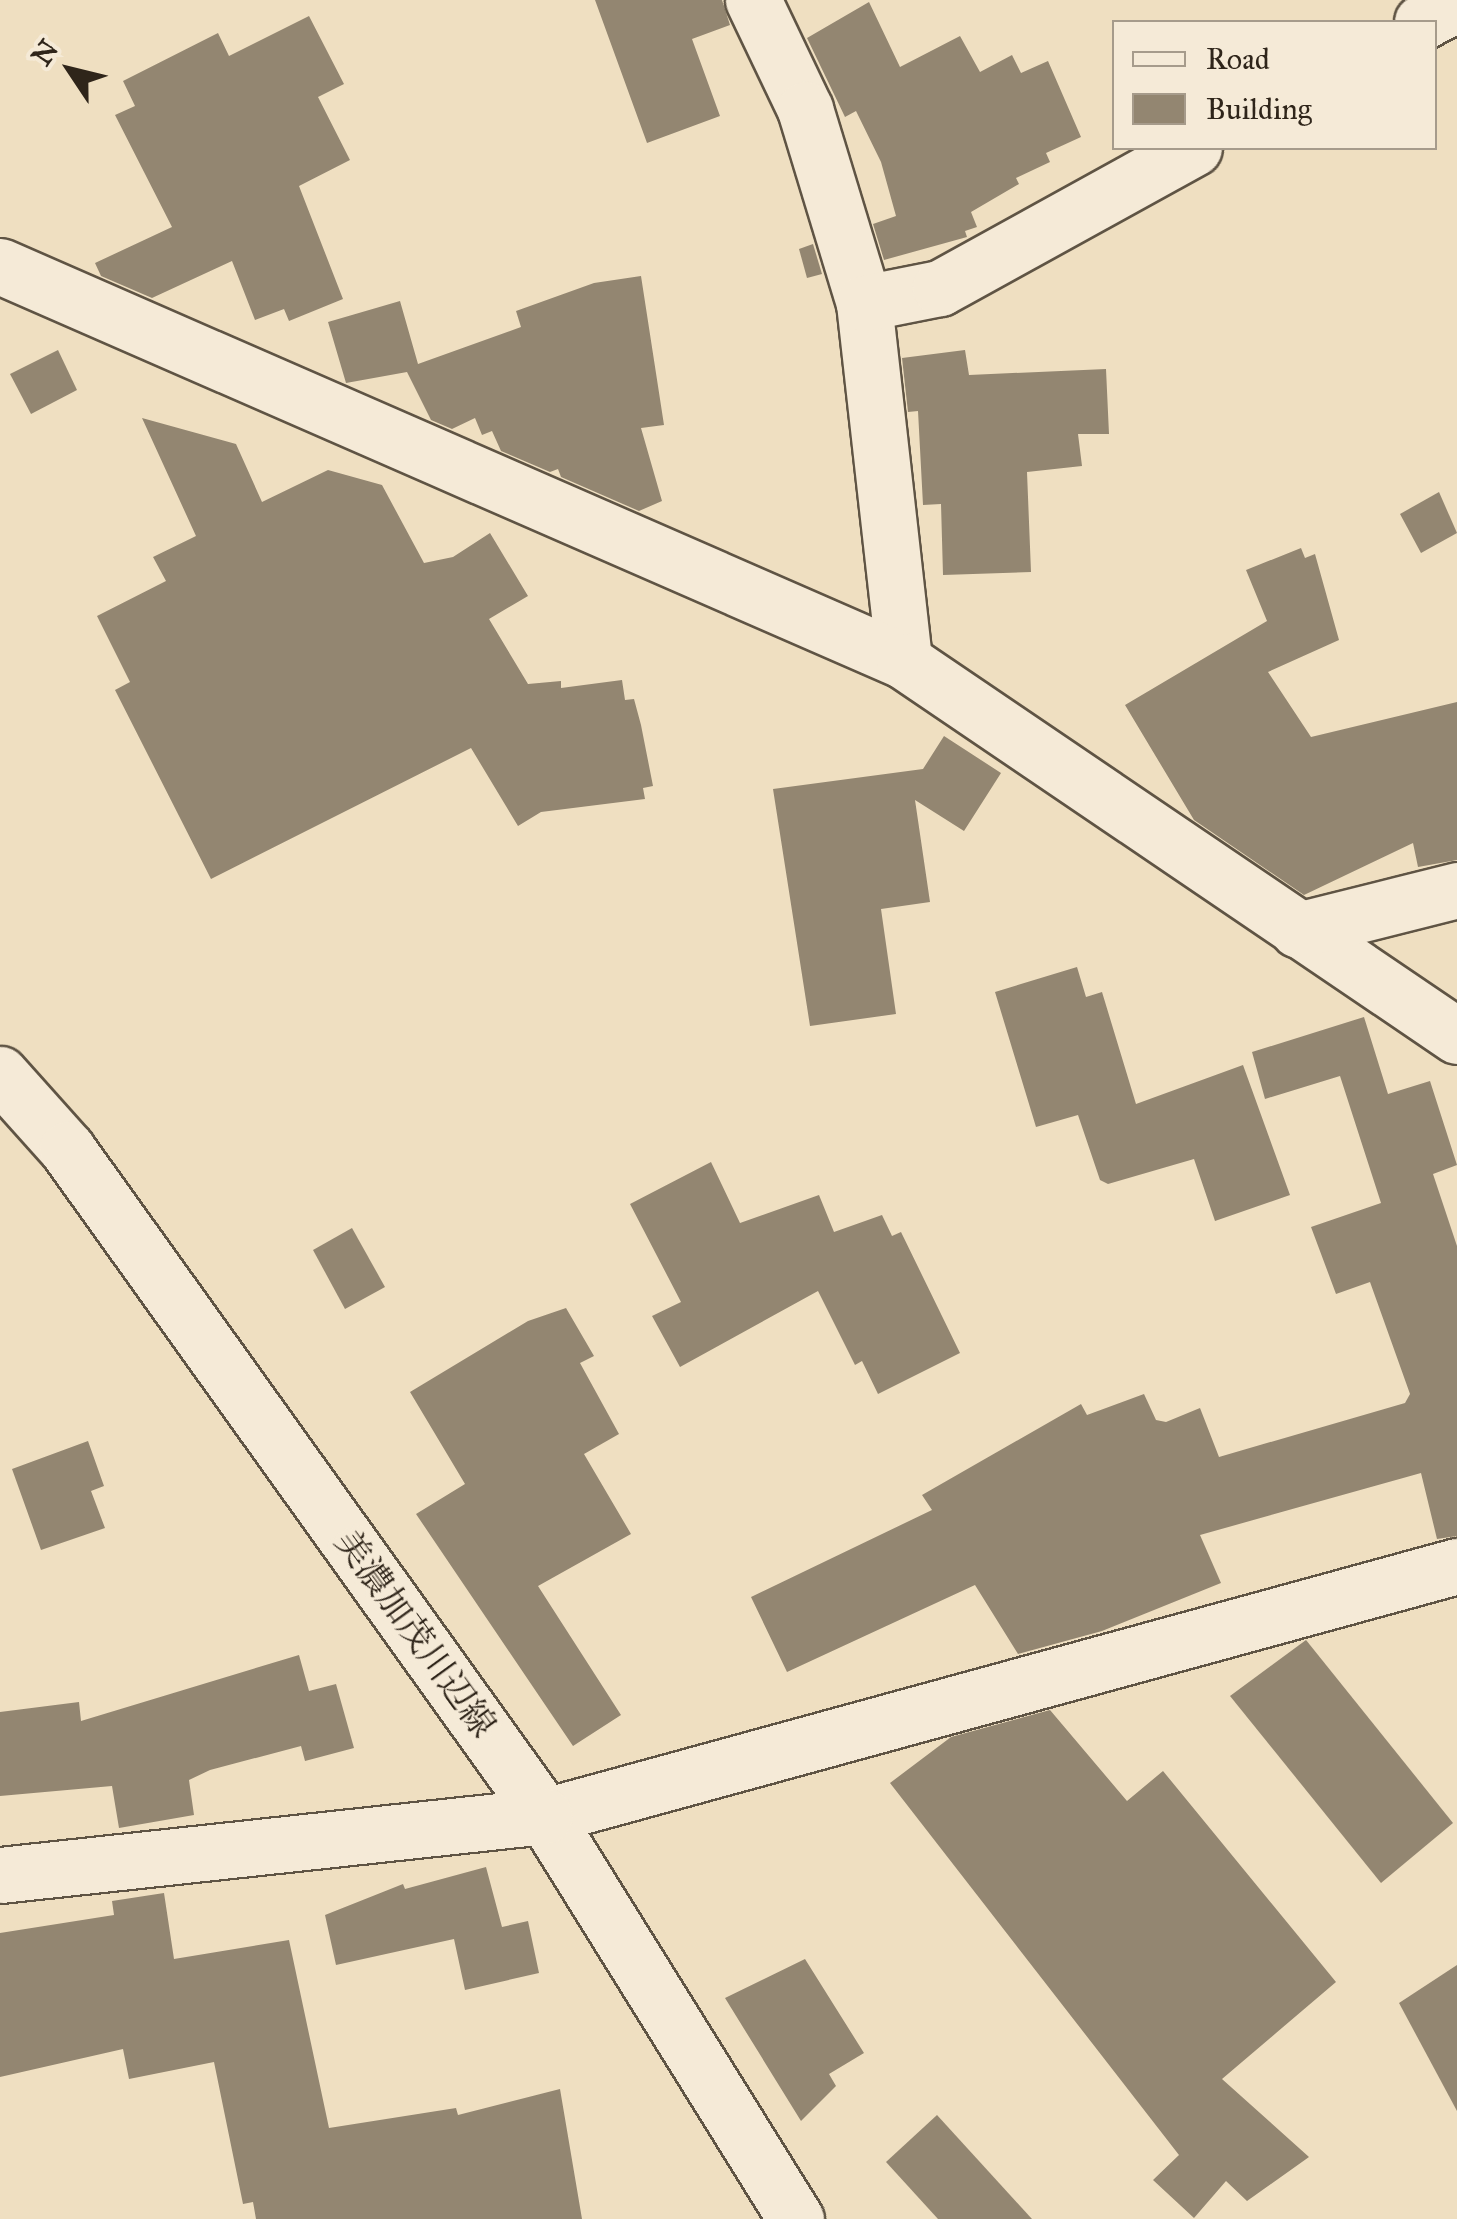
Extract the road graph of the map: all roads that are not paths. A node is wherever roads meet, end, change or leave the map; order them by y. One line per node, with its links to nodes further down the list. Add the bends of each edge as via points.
1 (754, 0): 6 (street, via 806,109)
2 (1457, 3): 3 (street)
3 (1426, 20)
4 (1190, 150): 6 (street, via 940,288)
5 (0, 266): 7 (street)
6 (864, 303): 7 (street)
7 (904, 661): 9 (street)
8 (1457, 890): 9 (street)
9 (1298, 930): 10 (street)
10 (1457, 1036)
11 (0, 1074): 13 (street, 美濃加茂川辺線, via 68,1149)
12 (1457, 1566): 13 (street)
13 (545, 1816): 14 (street); 15 (street, 美濃加茂川辺線)
14 (0, 1876)
15 (796, 2219)

